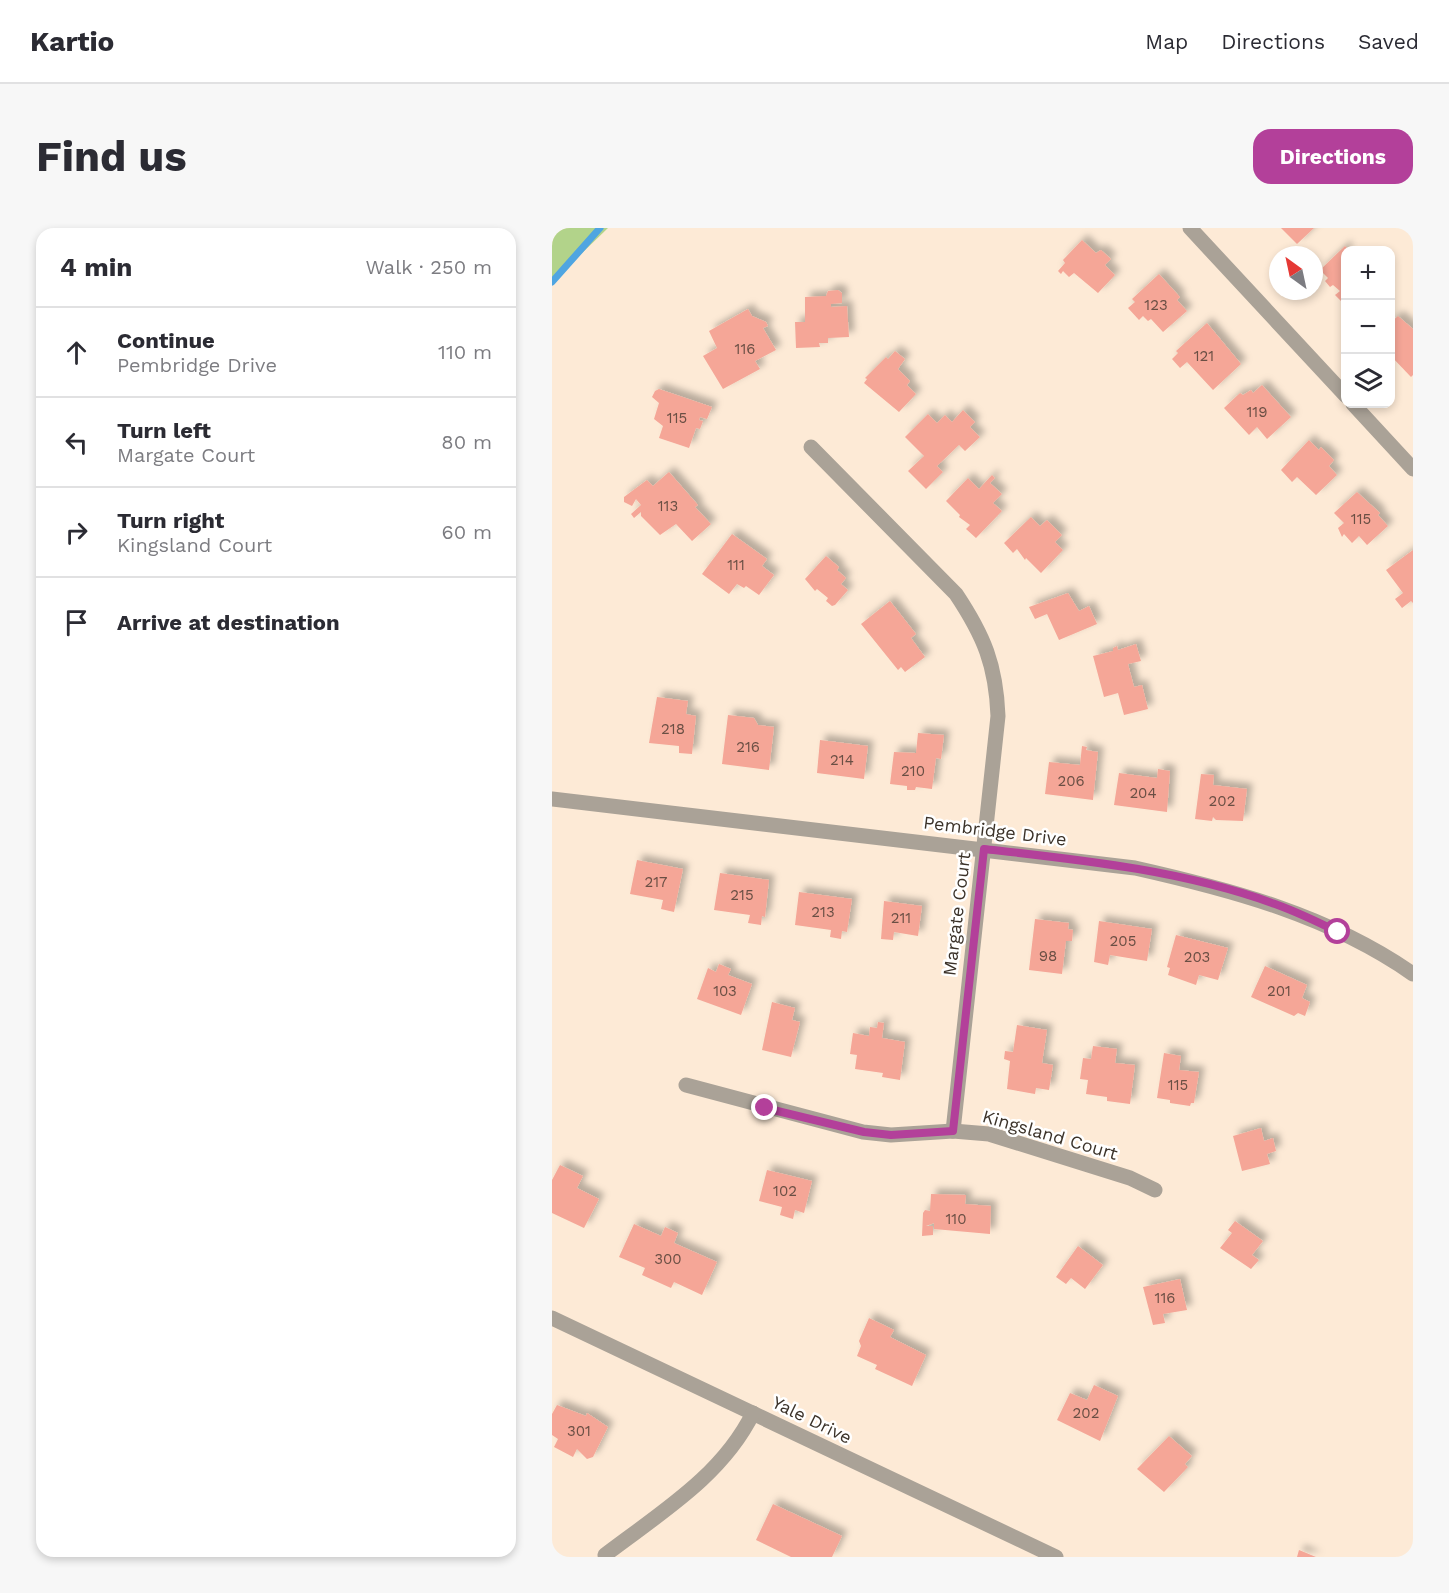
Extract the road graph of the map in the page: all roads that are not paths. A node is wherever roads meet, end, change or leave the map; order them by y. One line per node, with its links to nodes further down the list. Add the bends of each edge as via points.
1 (1190, 228): 2 (street)
2 (1341, 391)
3 (1357, 408): 5 (street)
4 (811, 447): 7 (street, Margate Court, via 956,594 990,653 997,684 998,716)
5 (1413, 469)
6 (552, 799): 7 (street, Pembridge Drive)
7 (984, 849): 8 (street, Pembridge Drive, via 1135,868 1248,895 1338,932); 10 (street, Margate Court)
8 (1413, 974)
9 (686, 1085): 10 (street, Kingsland Court, via 864,1132 891,1135)
10 (953, 1131): 11 (street, Kingsland Court, via 989,1134 1035,1147)
11 (1155, 1190)
12 (552, 1318): 13 (street, Yale Drive)
13 (753, 1413): 14 (street, via 742,1436 719,1466); 15 (street, Yale Drive)
14 (605, 1555)
15 (1056, 1557)

